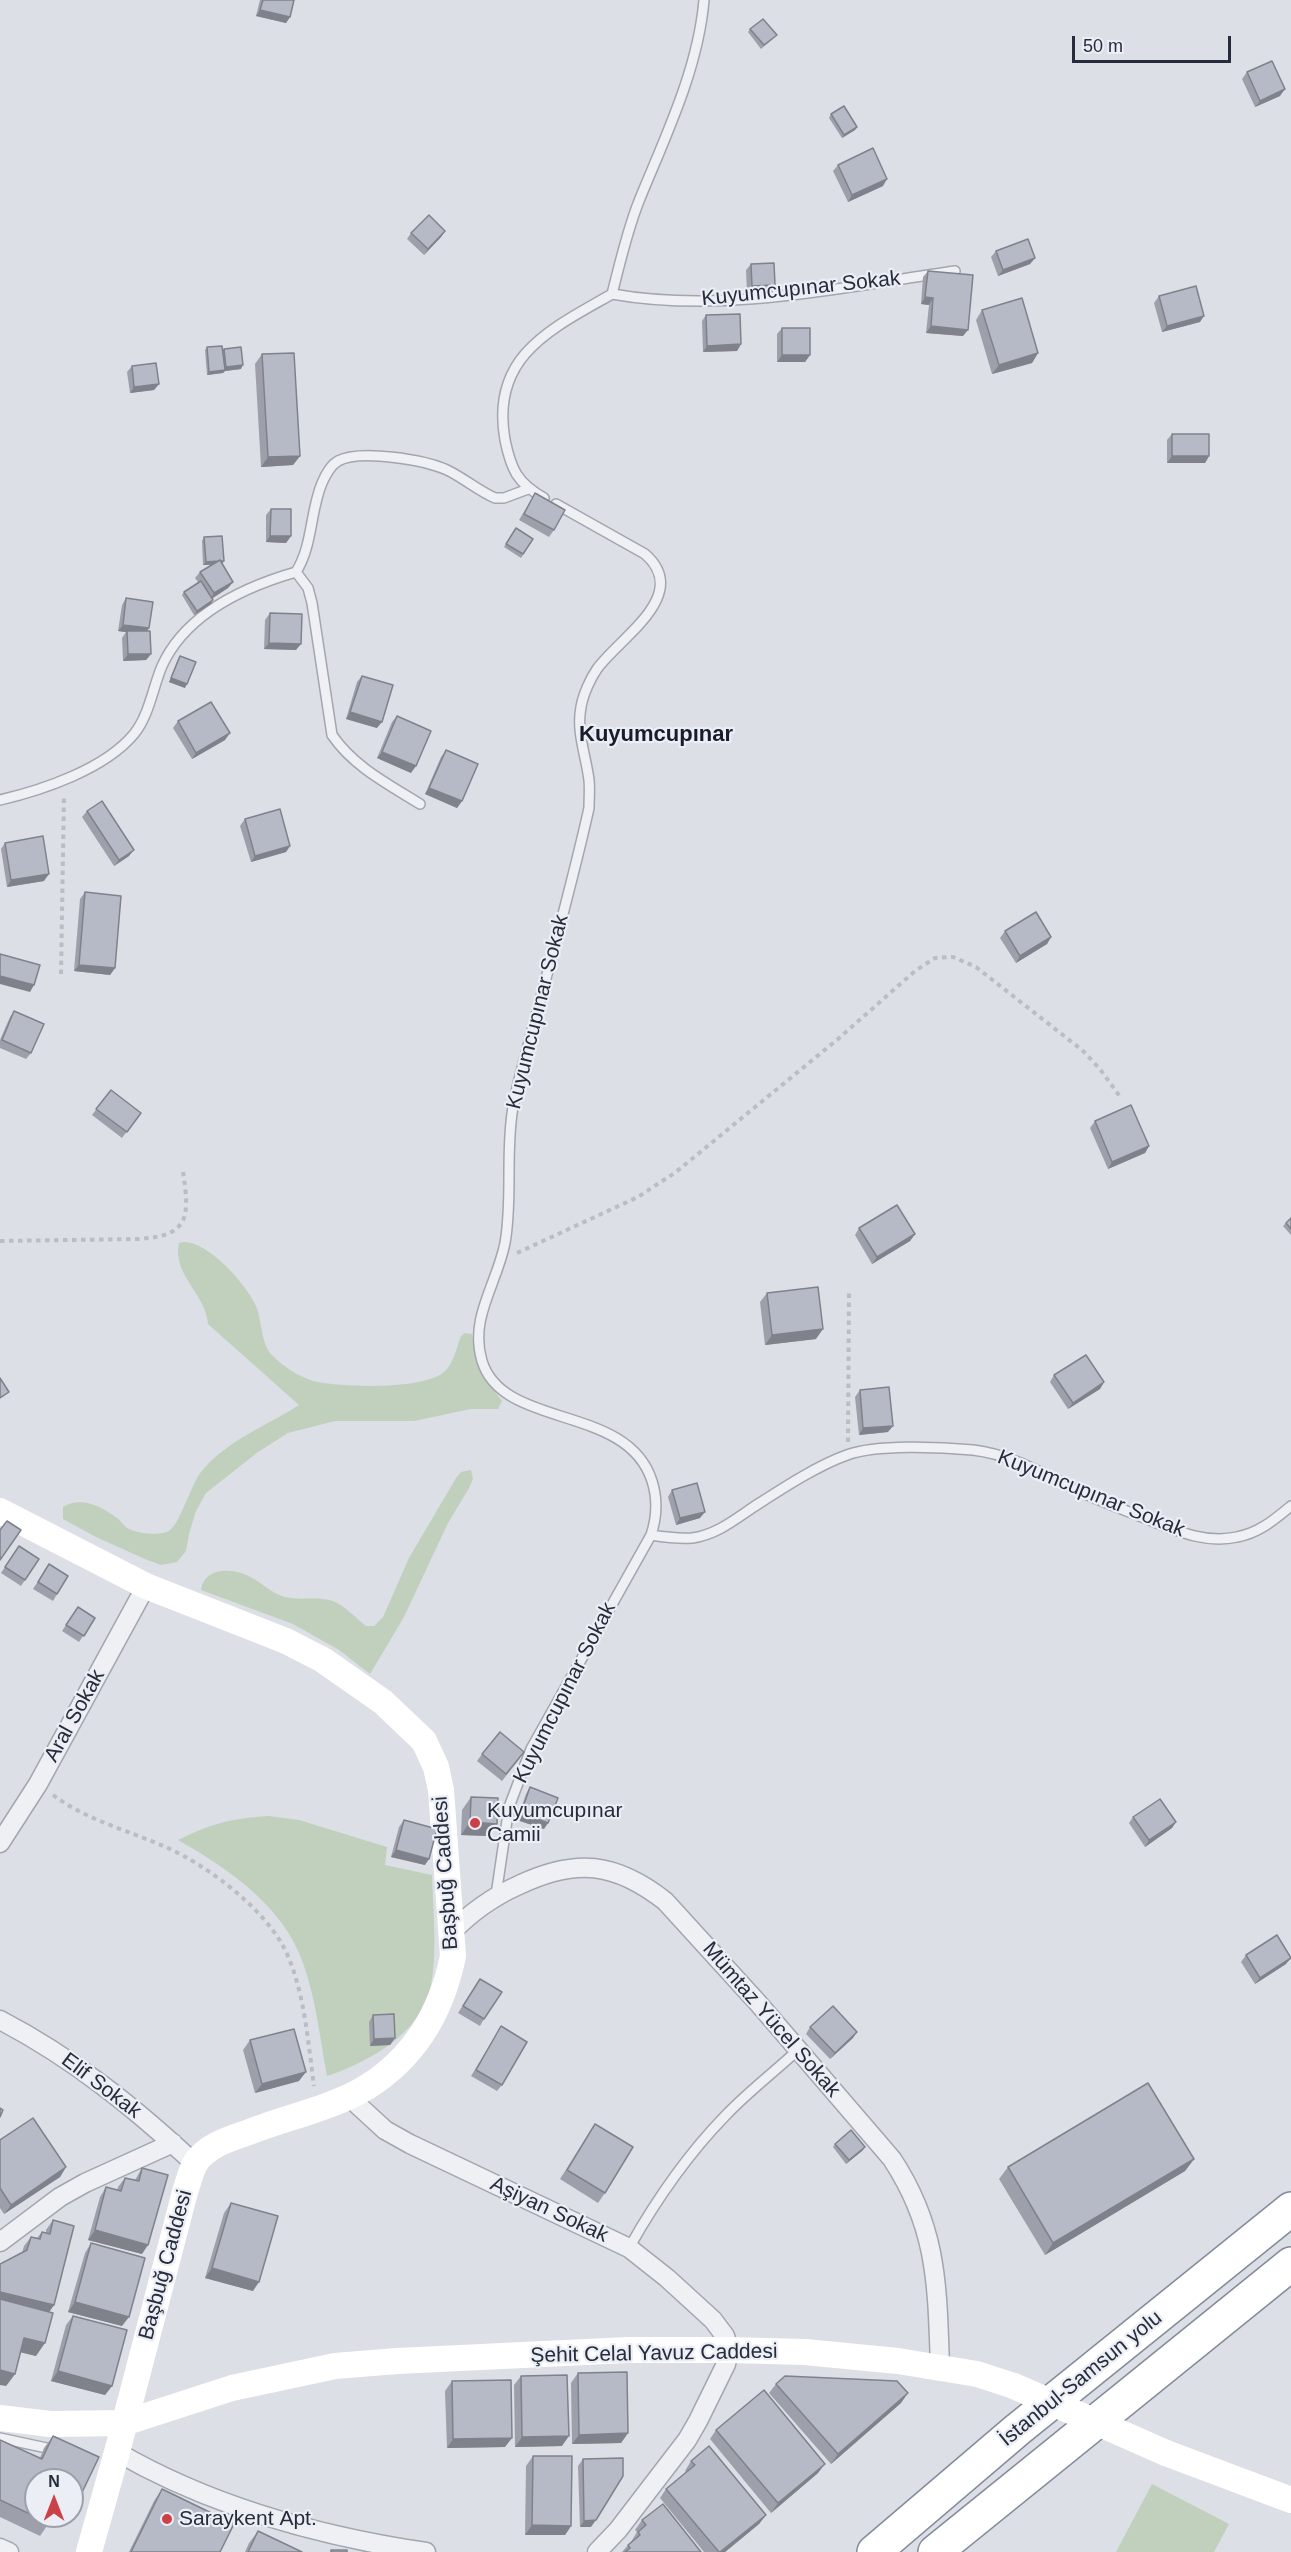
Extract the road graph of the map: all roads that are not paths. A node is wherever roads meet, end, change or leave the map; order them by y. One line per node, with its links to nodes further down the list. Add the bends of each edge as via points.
1 (704, 0): 3 (lane, via 697,43 682,93 638,203)
2 (955, 272): 3 (lane, Kuyumcupınar Sokak, via 762,297 662,302)
3 (612, 294): 4 (lane, Kuyumcupınar Sokak, via 540,339 514,367 504,401 506,445 513,470)
4 (528, 489): 5 (lane, via 495,498 448,470 410,459 369,456 337,461 319,491 303,561); 10 (lane, Kuyumcupınar Sokak, via 645,554 658,571 660,586 654,608 596,670 581,706 589,808 513,1106 508,1222 501,1260 478,1327 480,1346 486,1370 507,1394 608,1434 640,1455 648,1469 657,1507)
5 (296, 572): 6 (lane, via 236,595 185,631 162,666 137,731 117,751 63,779); 7 (lane, via 308,588 312,603 332,735 368,772)
6 (0, 800)
7 (420, 804)
8 (1291, 1506): 10 (lane, Kuyumcupınar Sokak, via 1252,1532 1236,1537 1202,1538 1156,1523 1024,1464 987,1452 919,1447 848,1454 719,1530 692,1538)
9 (0, 1511): 11 (street, Başbuğ Caddesi)
10 (651, 1535): 13 (lane, Kuyumcupınar Sokak, via 531,1749 509,1807)
11 (146, 1587): 12 (street, Aral Sokak, via 38,1784); 14 (street, Başbuğ Caddesi, via 286,1641 323,1660 383,1702 424,1741 441,1790)
12 (0, 1843)
13 (496, 1895): 14 (street, Mümtaz Yücel Sokak); 16 (street, Mümtaz Yücel Sokak, via 548,1872 575,1867 626,1876 648,1887 665,1901)
14 (451, 1933): 17 (street, Başbuğ Caddesi, via 453,1956 448,1979 427,2028 410,2052 390,2070)
15 (0, 2020): 18 (street, Elif Sokak, via 94,2078)
16 (798, 2050): 22 (lane, via 725,2115 689,2157 665,2187); 25 (street, Mümtaz Yücel Sokak, via 892,2159 911,2188 929,2235 938,2300)
17 (348, 2096): 19 (street, Başbuğ Caddesi, via 215,2146); 22 (street, Aşiyan Sokak, via 385,2130 410,2144)
18 (173, 2143): 19 (street, Elif Sokak); 21 (street, via 60,2197)
19 (195, 2164): 27 (street, Başbuğ Caddesi)
20 (1291, 2209): 37 (highway, İstanbul-Samsun yolu, via 1017,2430)
21 (0, 2242)
22 (629, 2248): 24 (street, Aşiyan Sokak, via 712,2320 725,2336)
23 (1291, 2264): 38 (highway, İstanbul-Samsun yolu)
24 (729, 2350): 25 (street, Şehit Celal Yavuz Caddesi, via 805,2352); 27 (street, Şehit Celal Yavuz Caddesi, via 616,2351 335,2367 232,2388); 36 (street, via 719,2380 687,2440)
25 (940, 2367): 31 (street, Şehit Celal Yavuz Caddesi, bridge, via 1014,2386 1166,2453)
26 (0, 2418): 27 (street, Şehit Celal Yavuz Caddesi, via 50,2424)
27 (124, 2423): 30 (street, Başbuğ Caddesi)
28 (0, 2438): 29 (lane)
29 (63, 2452)
30 (111, 2461): 34 (street, Başbuğ Caddesi); 35 (street, via 306,2529)
31 (1291, 2500)
32 (0, 2548): 33 (street)
33 (9, 2552)
34 (89, 2552)
35 (426, 2552)
36 (597, 2552)
37 (874, 2552)
38 (935, 2552)

